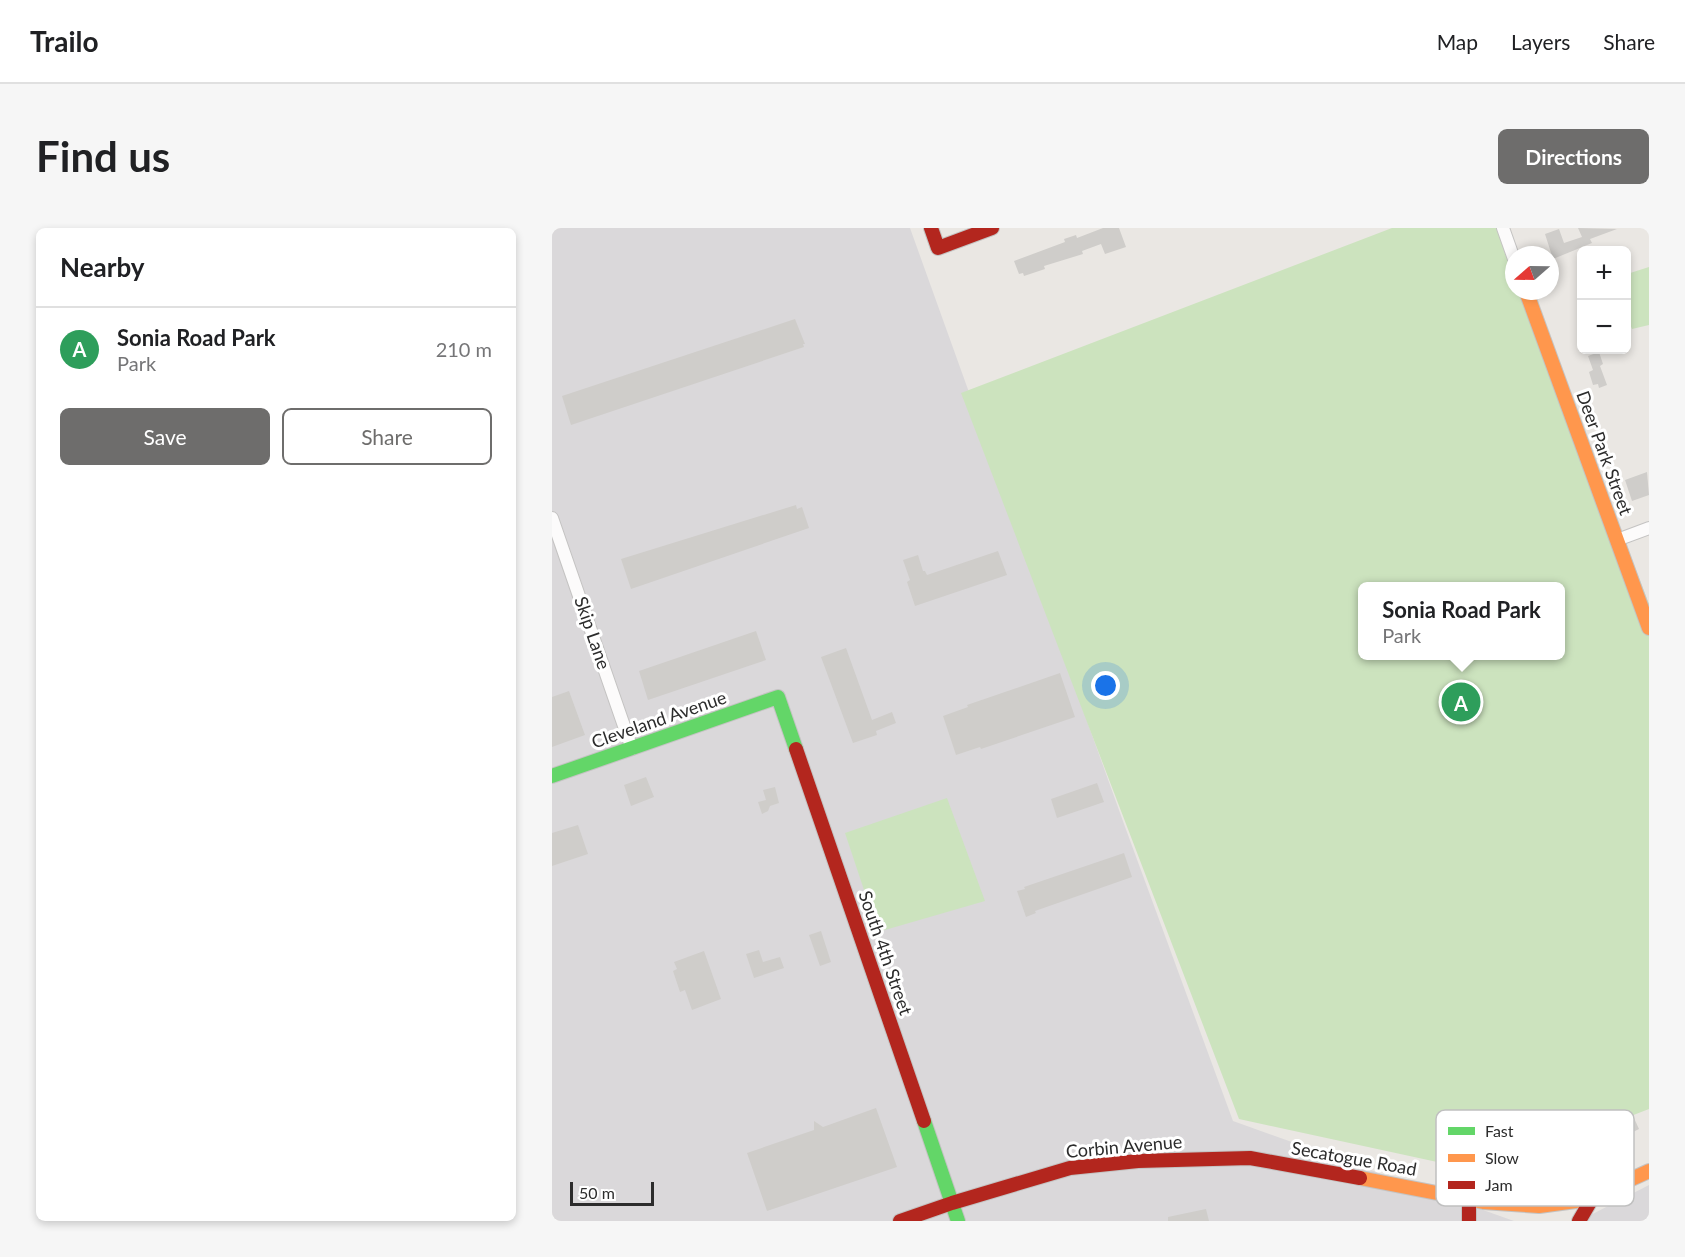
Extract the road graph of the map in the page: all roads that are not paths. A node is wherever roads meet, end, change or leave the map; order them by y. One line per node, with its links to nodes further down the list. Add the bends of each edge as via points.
1 (931, 228): 2 (street, via 938,248)
2 (992, 228)
3 (1503, 228): 4 (street)
4 (1509, 246)
5 (1529, 300): 8 (street, Deer Park Street)
6 (552, 518): 11 (street, Skip Lane)
7 (1649, 528): 8 (street)
8 (1617, 540): 9 (street, Deer Park Street)
9 (1649, 628)
10 (778, 697): 11 (street, Cleveland Avenue); 17 (street, South 4th Street)
11 (632, 749): 12 (street, Cleveland Avenue)
12 (552, 776)
13 (1250, 1158): 16 (street, Secatogue Road); 17 (street, Corbin Avenue, via 1138,1161 1070,1168)
14 (1649, 1171): 15 (street, Secatogue Road)
15 (1634, 1178)
16 (1436, 1192)
17 (952, 1203): 21 (street, Corbin Avenue); 22 (street, South 4th Street)
18 (1511, 1206): 19 (street, Secatogue Road)
19 (1536, 1206)
20 (1588, 1206): 23 (street)
21 (900, 1221)
22 (958, 1221)
23 (1579, 1221)

